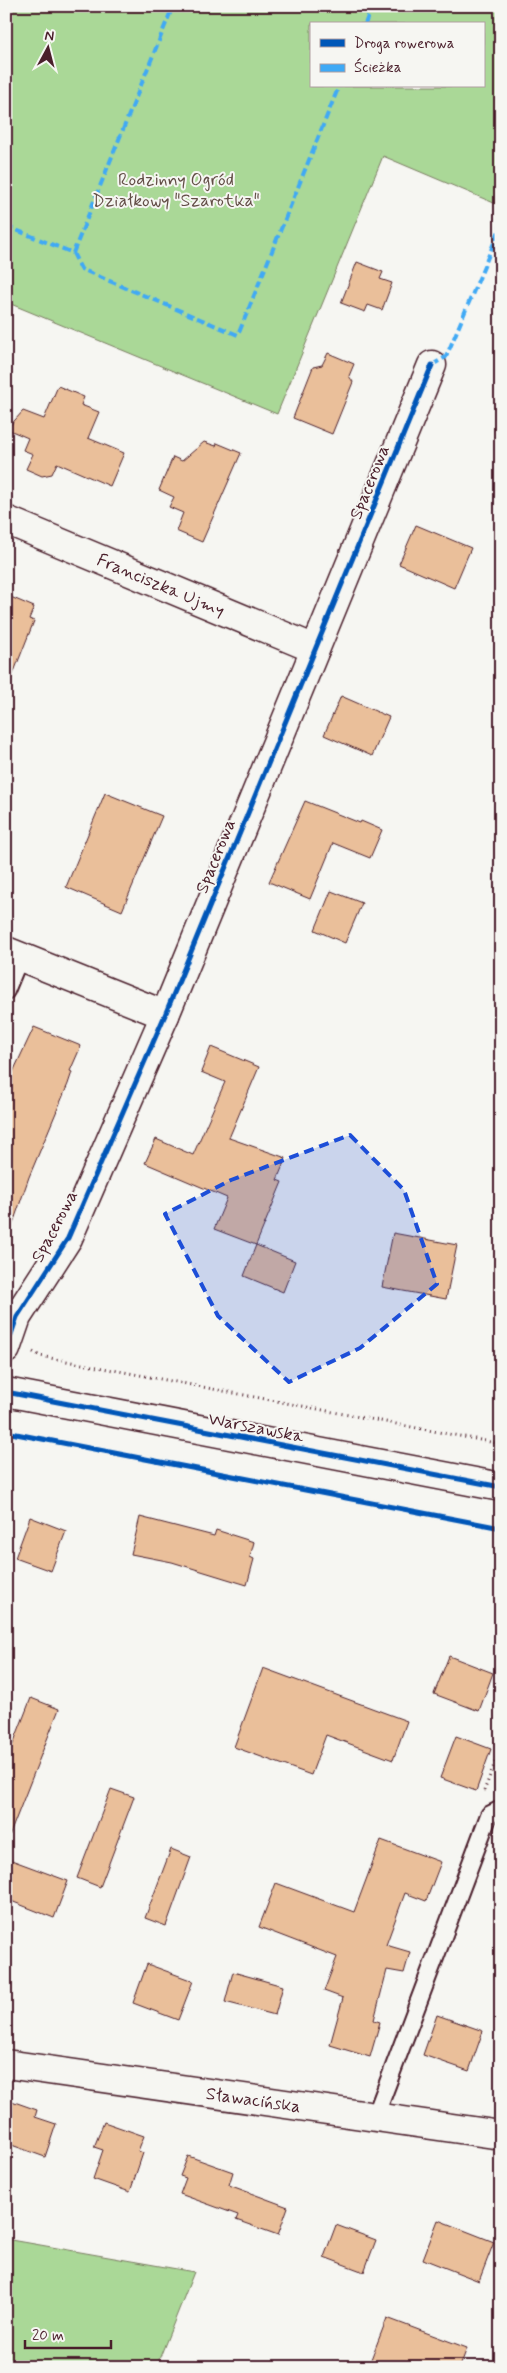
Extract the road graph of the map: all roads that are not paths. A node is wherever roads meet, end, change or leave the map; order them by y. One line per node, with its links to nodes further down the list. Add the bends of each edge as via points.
1 (432, 365): 3 (street, Spacerowa)
2 (6, 520): 3 (street, Franciszka Ujmy)
3 (315, 649): 6 (street, Spacerowa)
4 (13, 954): 5 (lane); 6 (street)
5 (6, 991)
6 (165, 1015): 7 (street, Spacerowa, via 68,1238 17,1317)
7 (18, 1348)
8 (6, 1392): 9 (street, Warszawska)
9 (501, 1487)
10 (495, 1812): 12 (lane)
11 (6, 2064): 12 (street, Sławacińska)
12 (375, 2117): 13 (street, Sławacińska)
13 (501, 2135)

